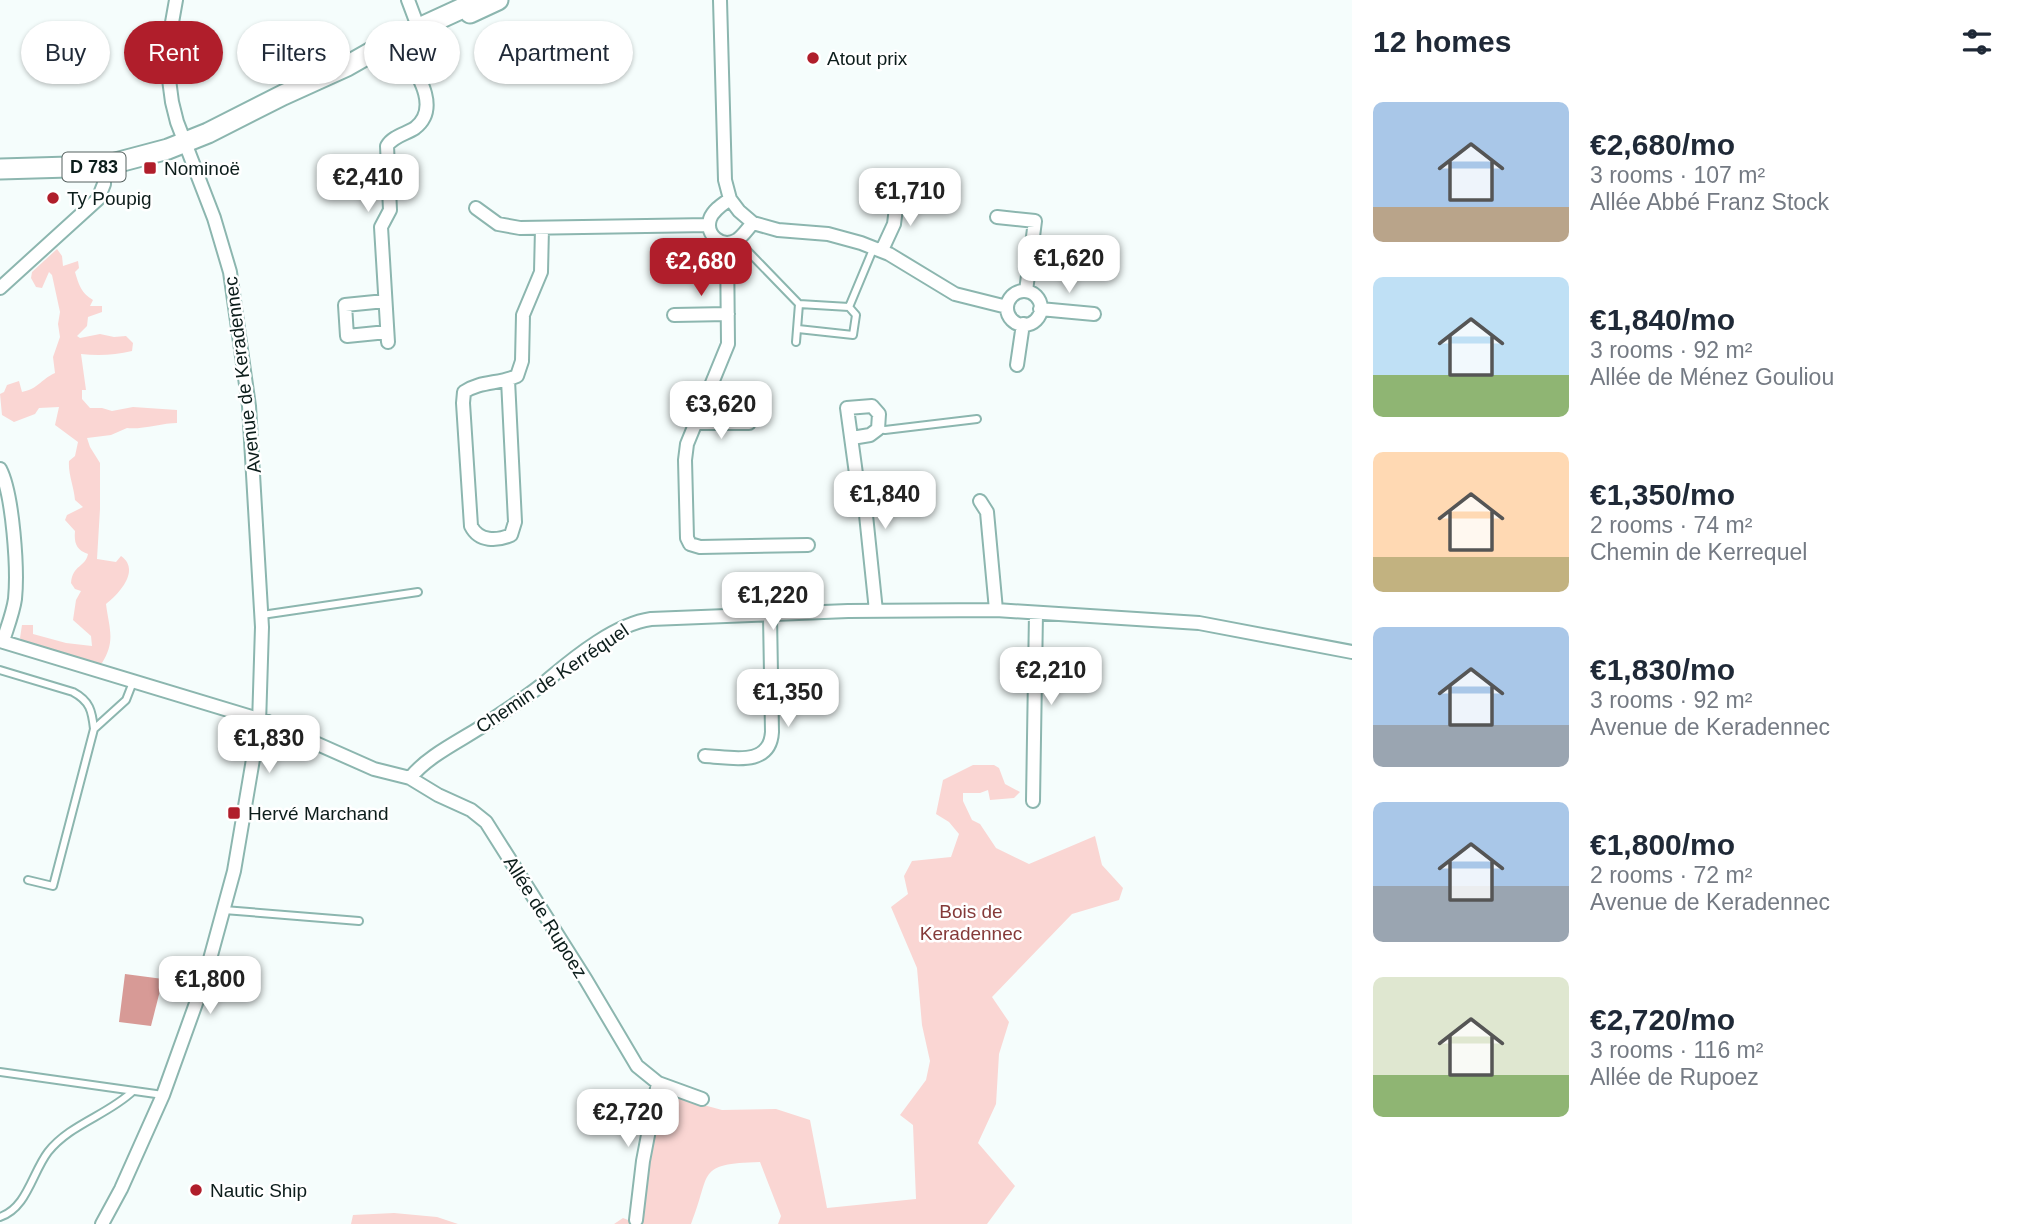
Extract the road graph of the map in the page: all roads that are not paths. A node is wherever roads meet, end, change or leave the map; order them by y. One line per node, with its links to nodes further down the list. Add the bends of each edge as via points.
1 (176, 0): 11 (street, Avenue de Keradennec, via 168,72)
2 (408, 0): 6 (street)
3 (481, 0): 7 (main road, D 783)
4 (498, 0): 8 (main road, D 783)
5 (720, 0): 14 (street, via 724,165)
6 (415, 21)
7 (440, 21)
8 (446, 21)
9 (364, 58): 11 (main road, D 783)
10 (420, 84): 25 (street, via 428,105 422,122 387,146 390,210 381,227)
11 (185, 142): 12 (main road, D 783); 50 (street, Avenue de Keradennec, via 214,218 235,297 251,428)
12 (104, 166): 13 (main road, D 783); 23 (street, via 98,199)
13 (0, 169)
14 (730, 199): 18 (street); 19 (street, via 711,216)
15 (933, 202): 22 (street, via 898,200 894,224)
16 (476, 208): 20 (street, via 502,225)
17 (997, 217): 24 (street, via 1035,221)
18 (753, 223): 21 (street); 22 (street, via 828,234)
19 (709, 225): 20 (street); 21 (street, via 713,237)
20 (542, 228): 37 (street, via 541,272 523,315 522,361 517,376)
21 (732, 241): 26 (lane); 30 (street)
22 (878, 249): 27 (lane); 28 (street, via 955,294)
23 (0, 288)
24 (1026, 291): 28 (street, via 1015,293); 29 (street, via 1038,299)
25 (385, 300): 25 (street, via 387,337 347,336 345,305)
26 (799, 304): 27 (lane); 34 (lane)
27 (849, 307): 34 (lane, via 856,315 853,335)
28 (1007, 307): 33 (street, via 1010,317)
29 (1041, 309): 31 (street); 33 (street, via 1037,318)
30 (728, 314): 32 (street); 39 (street, via 726,349)
31 (1094, 314)
32 (674, 315)
33 (1023, 324): 36 (street)
34 (798, 329): 35 (lane)
35 (796, 342)
36 (1017, 365)
37 (508, 380): 37 (street, via 515,522 511,535 485,538 471,526 464,392 474,385)
38 (977, 419): 41 (lane)
39 (695, 423): 40 (street); 45 (street, via 685,460 690,544)
40 (749, 423)
41 (878, 429): 42 (street); 42 (street, via 878,414 872,406 847,408)
42 (852, 438): 48 (street)
43 (0, 469): 52 (street, via 7,487 15,585)
44 (980, 501): 47 (street, via 987,512)
45 (808, 545)
46 (418, 592): 50 (lane)
47 (996, 610): 48 (street, Chemin de Kerréquel); 49 (street, Chemin de Kerréquel)
48 (876, 611): 51 (street, Chemin de Kerréquel)
49 (1036, 613): 53 (street, Chemin de Kerréquel, via 1199,623); 60 (street)
50 (262, 615): 56 (street, Avenue de Keradennec)
51 (770, 616): 58 (street, via 772,732 768,747 756,757); 59 (street, Chemin de Kerréquel, via 658,618 628,625)
52 (1, 641): 55 (street)
53 (1352, 652)
54 (0, 670): 57 (lane, via 82,696 92,711)
55 (133, 682): 56 (street); 57 (lane, via 126,700)
56 (259, 720): 59 (street, via 374,769); 62 (street, Avenue de Keradennec)
57 (94, 729): 61 (lane, via 53,886)
58 (705, 756)
59 (410, 778): 65 (street, Allée de Rupoez, via 486,822 628,1053)
60 (1033, 801)
61 (29, 880)
62 (224, 910): 63 (lane); 67 (street, Avenue de Keradennec)
63 (359, 921)
64 (0, 1072): 66 (lane)
65 (658, 1083): 68 (street, Allée de Rupoez); 71 (street)
66 (133, 1091): 67 (lane); 70 (lane, via 56,1142 18,1205)
67 (163, 1095): 69 (street, Avenue de Keradennec)
68 (702, 1099)
69 (121, 1189): 72 (street, Avenue de Keradennec); 73 (street, Avenue de Keradennec)
70 (0, 1217)
71 (636, 1220)
72 (102, 1224)
73 (110, 1224)

